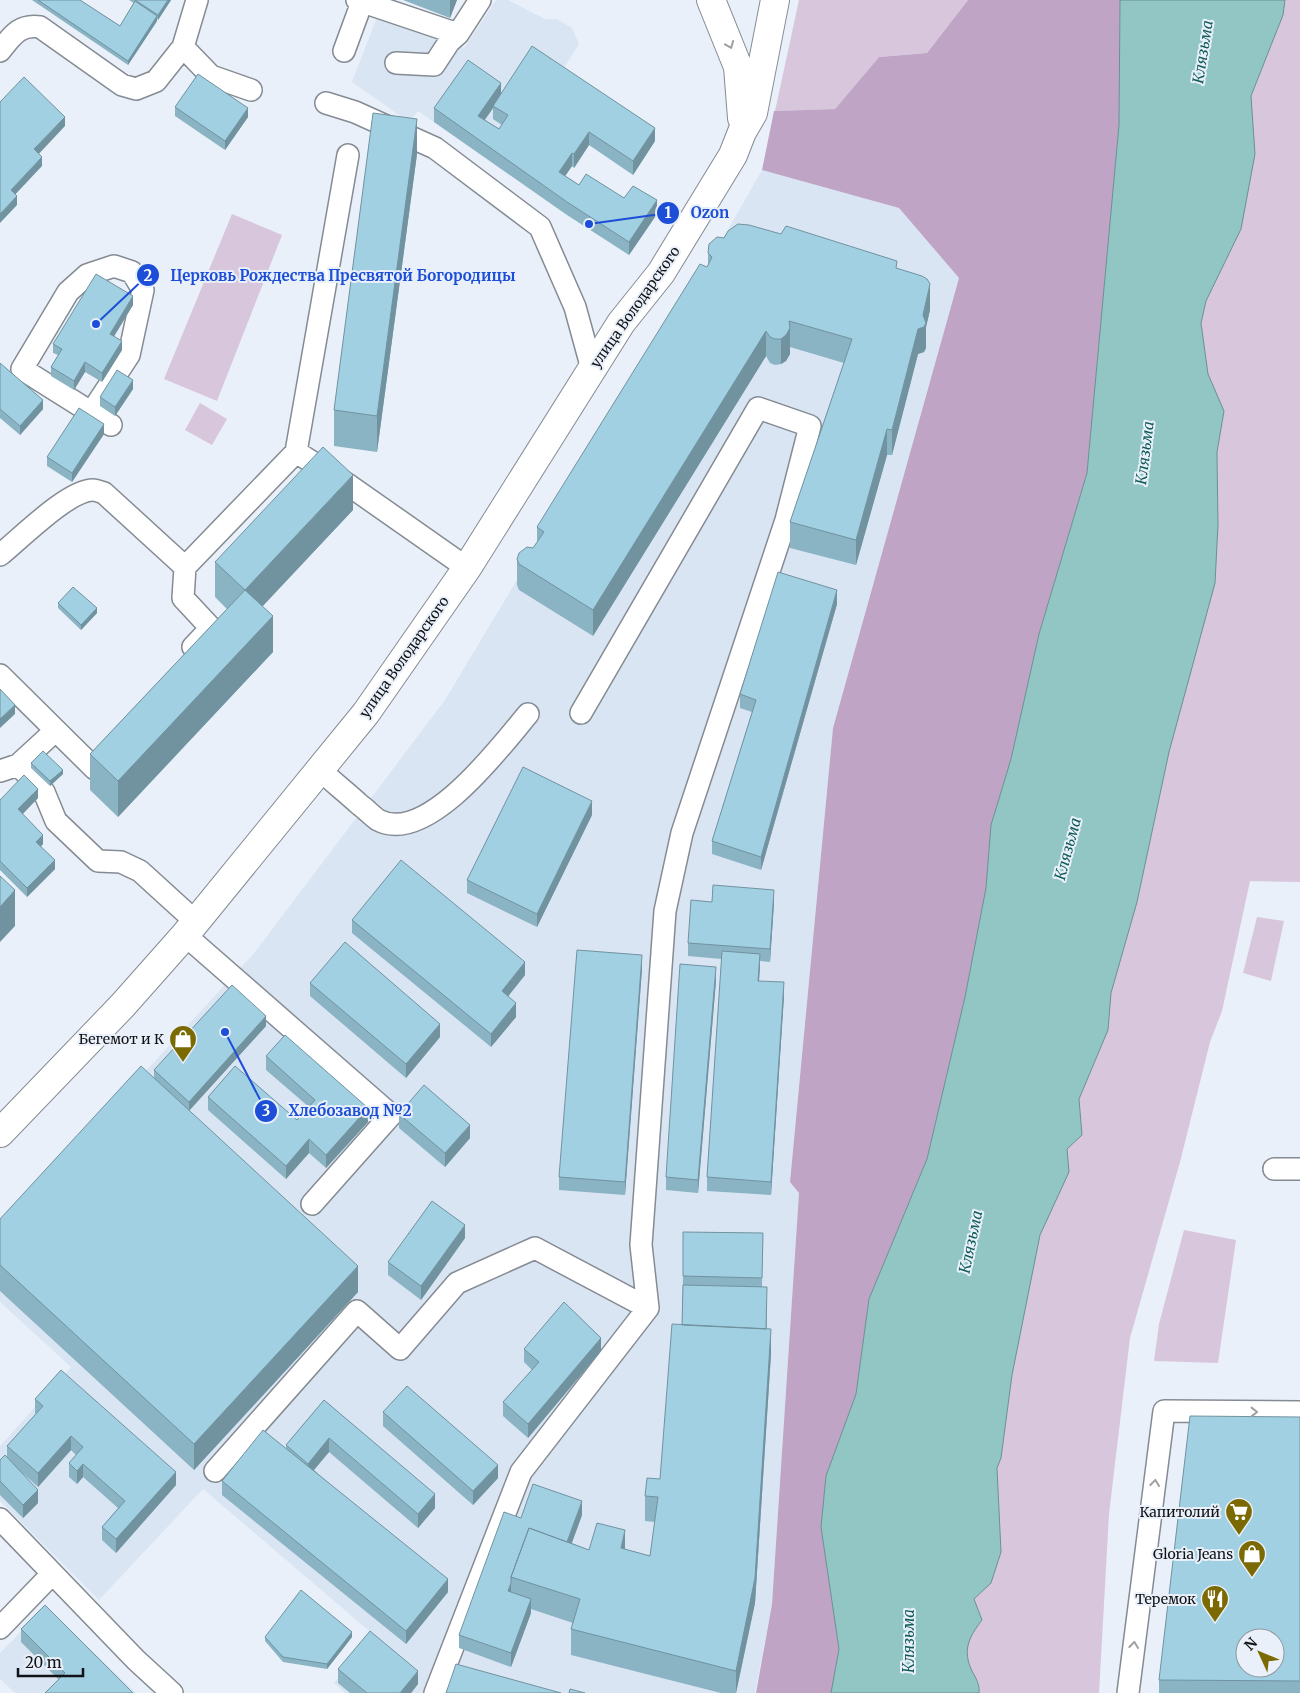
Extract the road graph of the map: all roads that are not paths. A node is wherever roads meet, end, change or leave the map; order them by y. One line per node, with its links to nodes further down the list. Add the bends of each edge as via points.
1 (197, 0): 7 (street)
2 (480, 0): 6 (street)
3 (711, 0): 13 (main road, one-way to 13, via 738,67)
4 (775, 0): 13 (main road, улица Володарского, via 752,113)
5 (359, 1): 6 (street); 9 (street)
6 (458, 34): 10 (street, via 434,66)
7 (183, 47): 8 (street, via 156,81 136,89 122,85 40,27 30,26 16,32); 11 (street, via 211,76)
8 (0, 51)
9 (344, 51)
10 (396, 63)
11 (251, 90)
12 (326, 104): 15 (street, via 355,112 435,148 540,227 575,307)
13 (742, 132): 15 (main road, улица Володарского, via 734,155 661,273 621,323)
14 (348, 155): 18 (street)
15 (592, 370): 21 (main road, улица Володарского)
16 (91, 413): 16 (street, via 129,355 143,290 132,272 114,266 87,275 68,292 22,369); 17 (street)
17 (110, 425)
18 (296, 452): 20 (street); 21 (street)
19 (0, 555): 20 (street, via 62,502 93,490 104,493)
20 (185, 567): 22 (street, via 183,598 211,628)
21 (467, 568): 29 (main road, улица Володарского, via 366,713)
22 (178, 662)
23 (0, 675): 26 (street)
24 (581, 713): 35 (street, via 758,408 810,426 786,520 682,833 665,911 640,1245)
25 (528, 714): 29 (street, via 454,796 422,818 392,823 378,820)
26 (55, 731): 27 (street); 28 (street)
27 (9, 768): 30 (street, via 44,792 56,821 98,861 121,862 140,872)
28 (95, 769)
29 (320, 770): 30 (main road, улица Володарского)
30 (190, 929): 31 (main road, улица Володарского, via 123,1005); 34 (street, via 391,1114)
31 (0, 1133)
32 (1274, 1169): 33 (street)
33 (1300, 1169)
34 (312, 1204)
35 (648, 1308): 37 (street, via 535,1248 457,1283 400,1349 357,1311); 42 (street, via 521,1472)
36 (1300, 1412): 43 (street, one-way to 36, via 1164,1412)
37 (214, 1471)
38 (2, 1525): 39 (street)
39 (52, 1574): 40 (street); 41 (street)
40 (0, 1628)
41 (172, 1693)
42 (435, 1693)
43 (1128, 1693)

